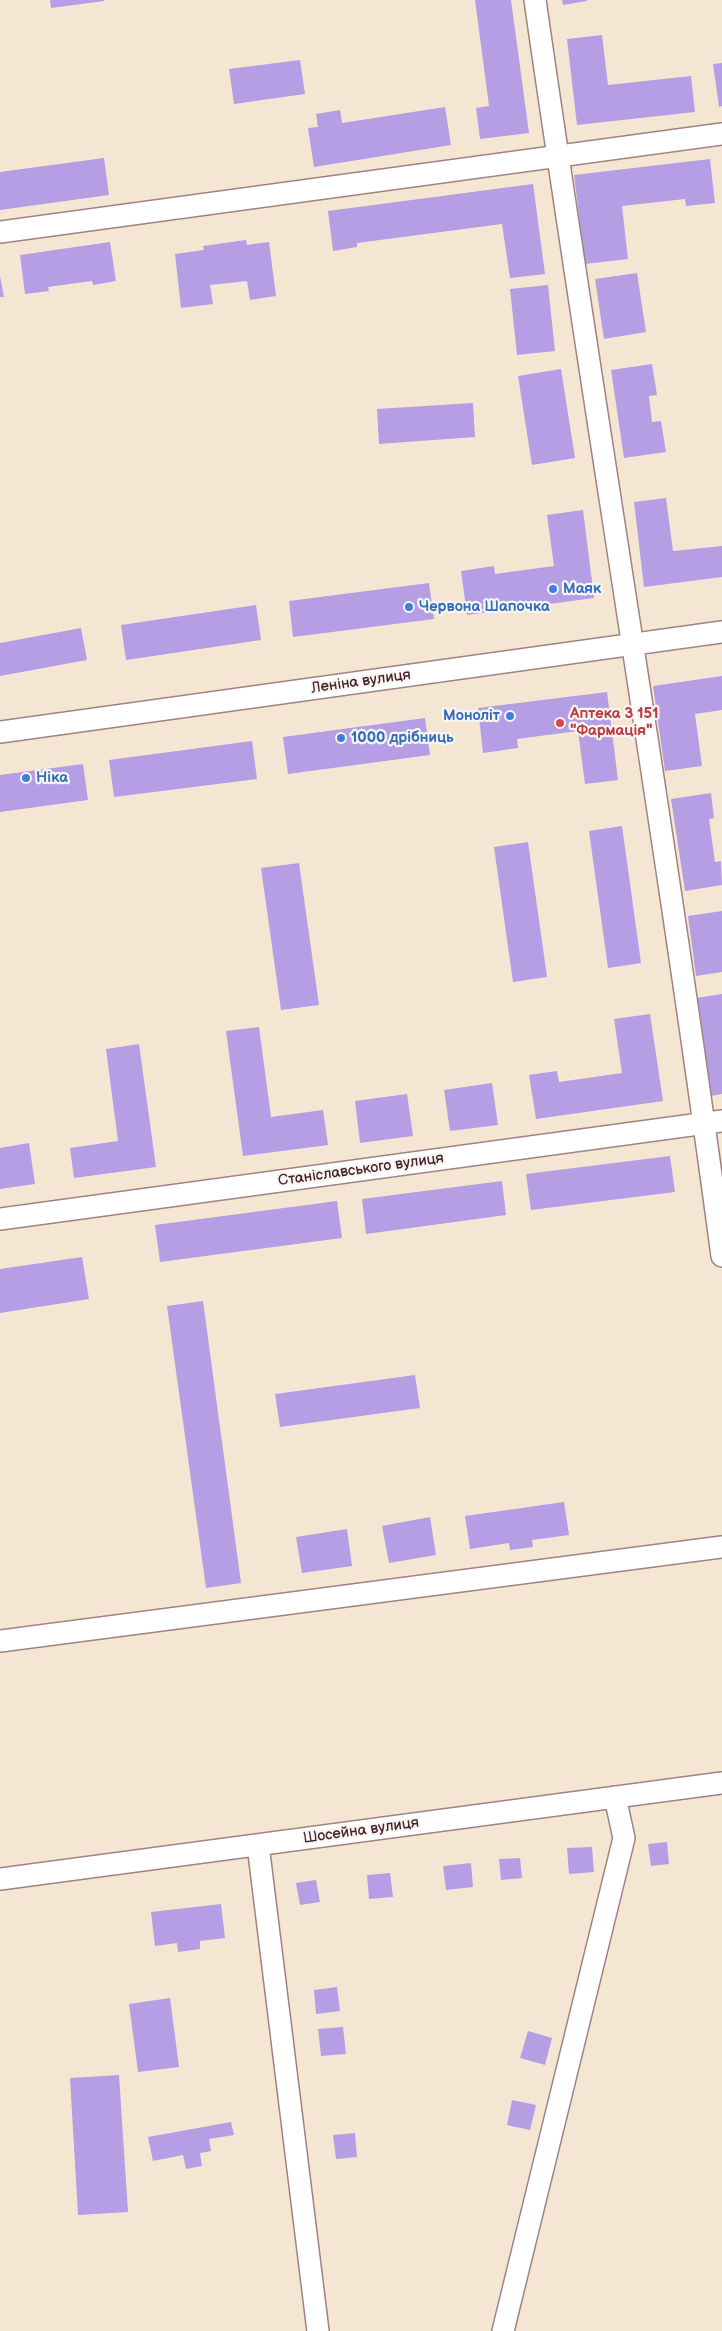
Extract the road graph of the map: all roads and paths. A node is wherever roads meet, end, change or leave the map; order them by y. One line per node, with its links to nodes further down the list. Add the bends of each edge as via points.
1 (535, 0): 3 (street)
2 (722, 134): 3 (street)
3 (558, 157): 4 (street); 6 (street)
4 (0, 232)
5 (722, 632): 6 (street, Леніна вулиця)
6 (634, 645): 7 (street, Леніна вулиця); 8 (street)
7 (0, 732)
8 (713, 1122): 9 (street, Станіславського вулиця); 10 (street)
9 (0, 1219)
10 (722, 1256)
11 (722, 1547): 12 (street)
12 (0, 1641)
13 (722, 1783): 14 (street, Шосейна вулиця)
14 (615, 1797): 15 (street, Шосейна вулиця); 18 (street, via 624,1838)
15 (258, 1845): 16 (street, Шосейна вулиця); 17 (street)
16 (0, 1879)
17 (318, 2331)
18 (503, 2331)

